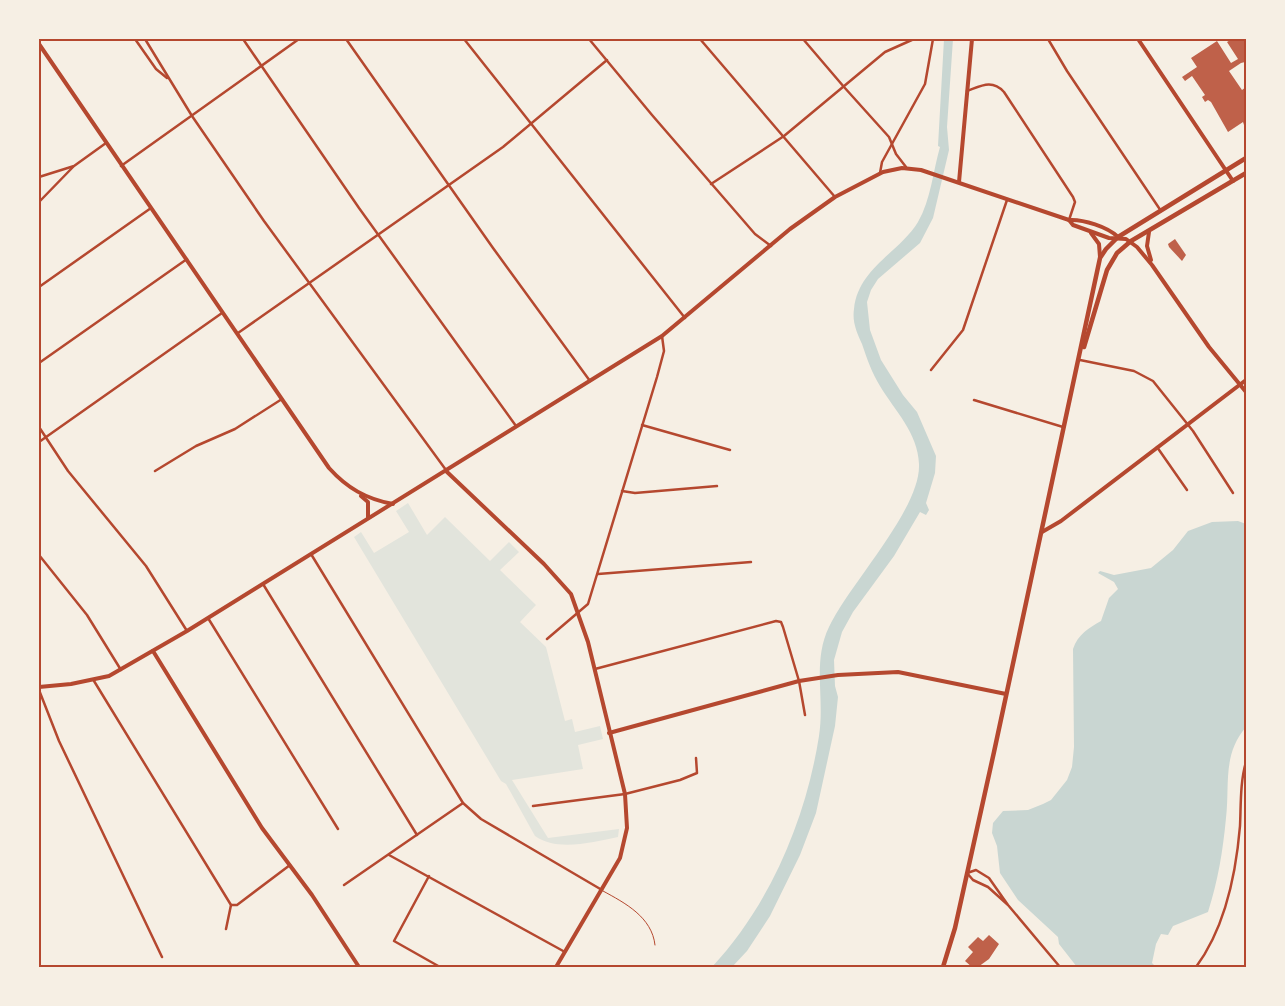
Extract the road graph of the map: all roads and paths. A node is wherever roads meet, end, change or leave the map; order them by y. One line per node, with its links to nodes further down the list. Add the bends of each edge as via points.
1 (135, 39): 18 (street, via 156,69)
2 (145, 39): 18 (street)
3 (243, 39): 17 (street)
4 (299, 39): 17 (street)
5 (346, 39): 37 (street)
6 (464, 39): 22 (street)
7 (589, 39): 16 (street)
8 (700, 39): 23 (street)
9 (803, 39): 19 (street)
10 (914, 39): 19 (street, via 885,52)
11 (933, 39): 25 (street, via 927,78)
12 (972, 39): 20 (street)
13 (1048, 39): 42 (street, via 1066,72)
14 (1138, 39): 30 (street)
15 (39, 44): 24 (street)
16 (607, 60): 22 (street); 36 (street)
17 (261, 65): 21 (street); 46 (street)
18 (167, 78): 21 (street)
19 (844, 87): 23 (street); 25 (street, via 888,136)
20 (966, 92): 35 (street); 43 (street, via 996,84 1004,92 1073,197 1075,202)
21 (192, 116): 28 (street); 53 (street)
22 (532, 124): 37 (street); 56 (street)
23 (784, 136): 36 (street); 38 (street)
24 (106, 143): 27 (street); 28 (street)
25 (893, 146): 29 (street); 31 (street, via 882,162)
26 (1246, 158): 30 (highway)
27 (74, 166): 33 (street); 40 (street)
28 (121, 166): 41 (street)
29 (906, 168): 31 (street); 35 (street)
30 (1226, 171): 34 (street); 42 (highway)
31 (880, 173): 38 (street)
32 (1246, 173): 34 (highway)
33 (39, 177)
34 (1233, 181): 45 (highway)
35 (958, 182): 39 (street)
36 (711, 184): 49 (street, via 755,234)
37 (449, 185): 46 (street); 63 (street)
38 (835, 198): 49 (street)
39 (1007, 200): 43 (street); 61 (street, via 963,330)
40 (39, 202)
41 (151, 208): 51 (street); 54 (street)
42 (1161, 211): 47 (highway)
43 (1069, 220): 44 (street); 47 (street, via 1076,219 1112,232)
44 (1089, 231): 47 (street); 50 (street, via 1099,244)
45 (1149, 232): 48 (highway); 52 (street, via 1147,246)
46 (378, 234): 53 (street); 70 (street)
47 (1118, 238): 48 (street); 50 (highway)
48 (1131, 241): 52 (street); 59 (highway, via 1117,253 1107,270)
49 (771, 246): 56 (street)
50 (1100, 258): 59 (highway)
51 (187, 259): 55 (street); 60 (street)
52 (1152, 265): 64 (street, via 1209,347)
53 (310, 284): 57 (street); 78 (street)
54 (39, 287)
55 (224, 312): 57 (street); 73 (street)
56 (685, 318): 58 (street)
57 (238, 333): 66 (street)
58 (662, 336): 63 (street); 69 (street, via 664,351)
59 (1080, 360): 68 (street, via 1143,374 1162,390); 71 (highway)
60 (39, 363)
61 (931, 370)
62 (1246, 380): 64 (street)
63 (590, 381): 70 (street)
64 (1241, 384): 65 (street); 68 (street)
65 (1246, 392)
66 (282, 399): 77 (street, via 235,429 196,446); 82 (street, via 329,468 343,483)
67 (974, 400): 71 (street)
68 (1188, 424): 75 (street); 83 (street)
69 (642, 425): 76 (street); 81 (street)
70 (516, 426): 78 (street)
71 (1063, 426): 86 (highway)
72 (39, 427): 73 (street)
73 (46, 437): 74 (street); 94 (street, via 68,471 146,566)
74 (39, 442)
75 (1157, 447): 80 (street); 86 (street)
76 (730, 450)
77 (155, 471)
78 (446, 471): 84 (street); 92 (street, via 562,582)
79 (717, 486): 81 (street, via 635,493)
80 (1187, 490)
81 (622, 491): 90 (street)
82 (358, 492): 84 (street); 85 (street, via 368,502)
83 (1234, 492)
84 (392, 504): 85 (street)
85 (368, 518): 87 (street)
86 (1042, 532): 102 (highway)
87 (311, 554): 91 (street); 108 (street)
88 (39, 556): 98 (street, via 88,615)
89 (751, 562): 90 (street)
90 (598, 574): 92 (street, via 588,604)
91 (262, 584): 93 (street); 111 (street)
92 (578, 611): 95 (street); 97 (street)
93 (208, 618): 94 (street); 110 (street)
94 (187, 631): 96 (street)
95 (547, 639)
96 (153, 651): 98 (street); 113 (street, via 252,812)
97 (594, 669): 100 (street, via 776,621 781,623); 104 (street)
98 (121, 670): 99 (street)
99 (94, 681): 101 (street); 118 (street)
100 (799, 681): 102 (street, via 898,672); 103 (street); 104 (street)
101 (39, 688): 123 (street, via 59,741)
102 (1006, 694): 114 (highway)
103 (805, 715)
104 (610, 733): 107 (street)
105 (696, 758): 107 (street, via 698,770 694,775)
106 (1246, 762): 129 (street, via 1231,883 1215,932)
107 (625, 794): 109 (street); 117 (street, via 626,840)
108 (463, 803): 111 (street); 117 (street, via 481,819)
109 (533, 806)
110 (338, 829)
111 (417, 835): 112 (street)
112 (389, 855): 115 (street); 116 (street)
113 (290, 865): 118 (street, via 238,905); 124 (street)
114 (967, 873): 119 (street); 119 (street, via 976,870 985,875); 127 (highway)
115 (429, 876): 122 (street); 125 (street, via 394,941)
116 (344, 885)
117 (602, 890): 121 (lane, via 650,926); 122 (street)
118 (231, 904): 120 (street)
119 (1008, 905): 128 (street)
120 (226, 929)
121 (654, 945)
122 (565, 952): 126 (street)
123 (162, 957)
124 (359, 967)
125 (440, 967)
126 (556, 967)
127 (943, 967)
128 (1060, 967)
129 (1196, 967)

